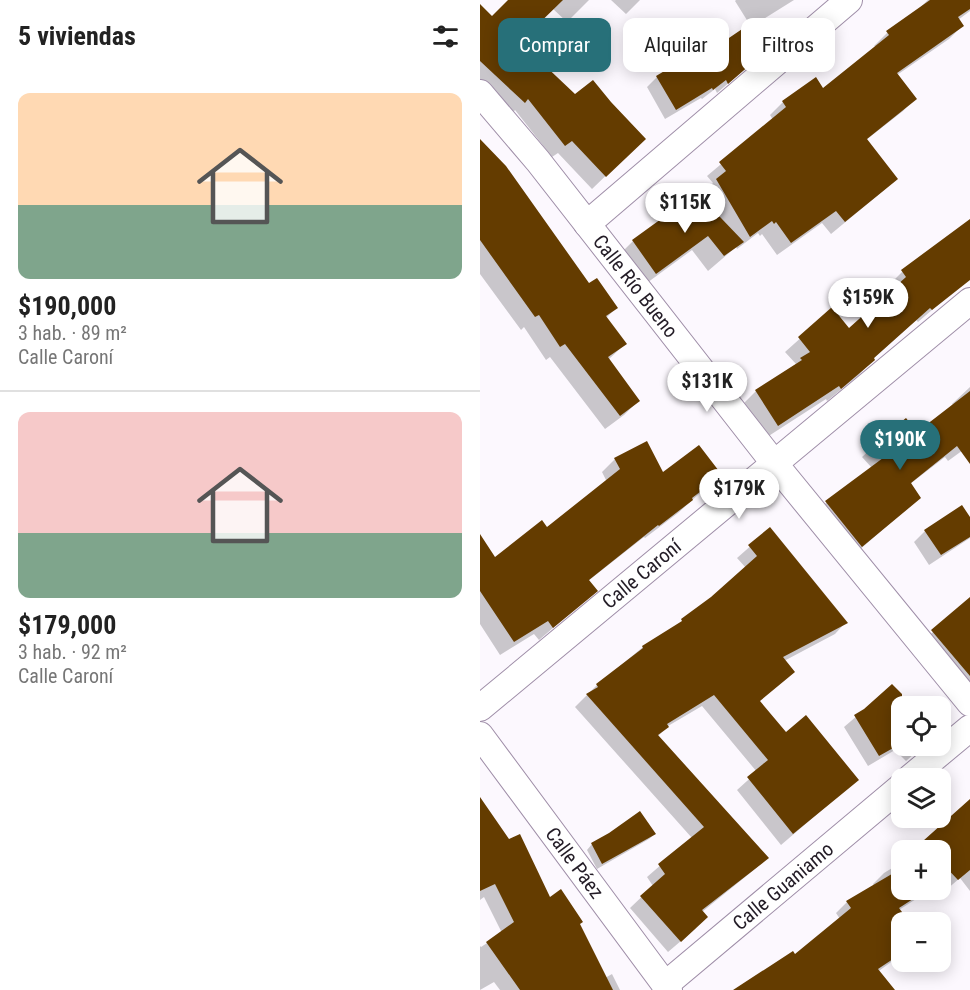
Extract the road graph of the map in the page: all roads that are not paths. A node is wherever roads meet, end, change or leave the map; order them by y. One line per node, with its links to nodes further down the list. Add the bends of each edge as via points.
1 (849, 0): 3 (street)
2 (480, 93): 3 (street, Calle Río Bueno)
3 (587, 224): 5 (street, Calle Río Bueno)
4 (970, 301): 5 (street, Calle Caroní)
5 (774, 463): 6 (street, Calle Río Bueno); 7 (street, Calle Caroní)
6 (970, 703)
7 (480, 708)
8 (970, 728): 10 (street)
9 (480, 735): 12 (street, Calle Páez)
10 (922, 768)
11 (891, 795): 12 (street, Calle Guaniamo)
12 (667, 988)

